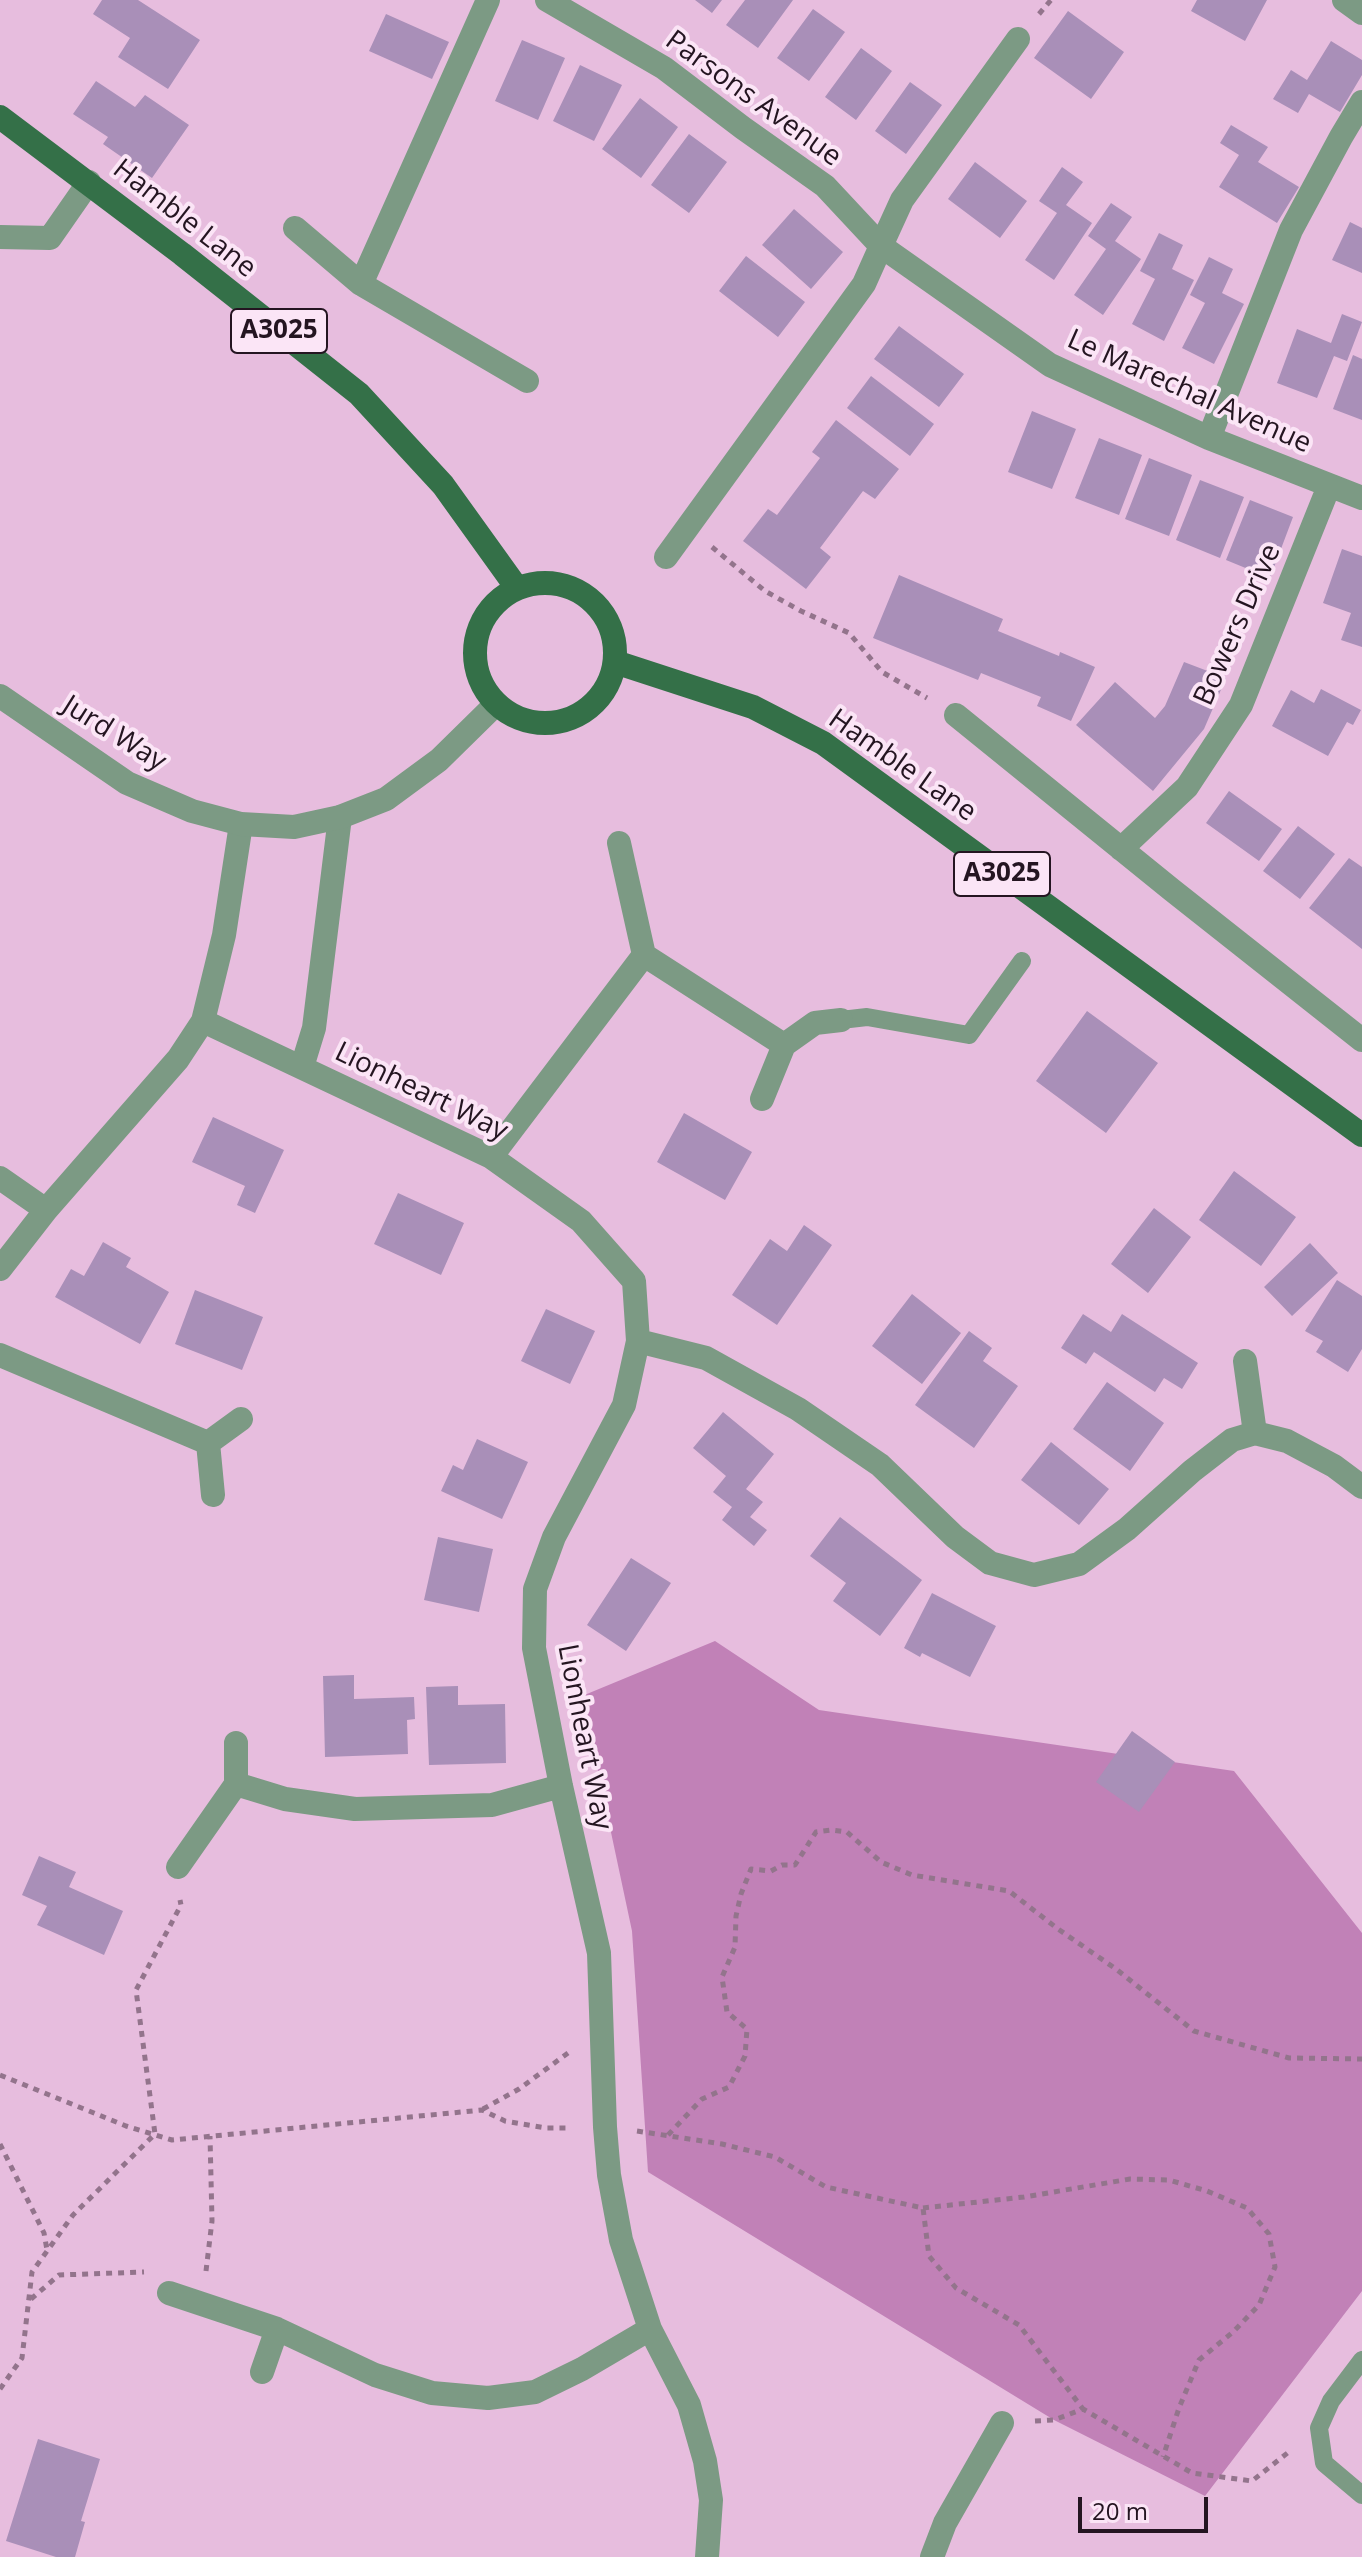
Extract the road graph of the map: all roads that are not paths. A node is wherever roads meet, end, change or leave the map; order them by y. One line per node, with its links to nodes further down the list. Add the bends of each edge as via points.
1 (488, 0): 12 (street)
2 (547, 0): 11 (street, Parsons Avenue, via 664,68 825,186)
3 (1344, 0): 4 (street)
4 (1362, 13)
5 (1018, 39): 11 (street, via 902,200)
6 (1362, 102): 14 (street, via 1291,230)
7 (0, 117): 8 (main road, Hamble Lane / A3025)
8 (89, 182): 10 (street, via 50,238); 18 (main road, Hamble Lane / A3025, via 359,394 443,485)
9 (295, 228): 12 (street)
10 (0, 237)
11 (881, 246): 14 (street, Le Marechal Avenue, via 1050,365); 17 (street, via 864,284)
12 (361, 284): 13 (street)
13 (527, 381)
14 (1209, 438): 15 (street, Le Marechal Avenue)
15 (1329, 486): 16 (street, Le Marechal Avenue); 26 (street, Bowers Drive, via 1241,705 1187,787)
16 (1362, 498)
17 (666, 557)
18 (517, 588): 19 (main road, via 556,583 592,599 614,637); 21 (main road, via 497,600 474,640 482,686)
19 (615, 662): 21 (main road, via 596,702 557,723 535,724); 35 (main road, Hamble Lane / A3025, via 753,707 823,743)
20 (0, 696): 24 (street, Jurd Way, via 127,783 192,811)
21 (496, 704): 23 (street, Jurd Way, via 439,760 386,799)
22 (956, 715): 26 (street)
23 (340, 817): 24 (street, Jurd Way, via 294,827); 33 (street, Lionheart Way, via 314,1028)
24 (241, 824): 30 (street, via 224,935)
25 (619, 843): 27 (street)
26 (1121, 849): 31 (street)
27 (644, 955): 32 (street); 36 (street)
28 (1022, 961): 29 (lane, via 969,1035 867,1017)
29 (841, 1020): 32 (street, via 815,1023)
30 (203, 1021): 33 (street, Lionheart Way); 38 (street, via 178,1059)
31 (1362, 1040)
32 (784, 1045): 34 (street)
33 (302, 1067): 36 (street, Lionheart Way)
34 (762, 1099)
35 (1362, 1135)
36 (491, 1157): 40 (street, Lionheart Way, via 581,1221 634,1281)
37 (0, 1178): 38 (street)
38 (46, 1210): 39 (street)
39 (0, 1269)
40 (638, 1341): 44 (street, via 706,1358 798,1409 880,1465 990,1563 1034,1575 1079,1564 1232,1440); 50 (street, Lionheart Way, via 624,1405 554,1537 535,1589 534,1648)
41 (0, 1355): 45 (street)
42 (1245, 1361): 44 (street)
43 (241, 1419): 45 (street)
44 (1255, 1433): 46 (street, via 1287,1441)
45 (208, 1443): 47 (street)
46 (1362, 1487)
47 (213, 1495)
48 (236, 1743): 49 (street)
49 (236, 1784): 50 (street, via 285,1799 355,1809 492,1805); 51 (street)
50 (561, 1786): 54 (street, Lionheart Way, via 599,1953 609,2175 621,2240)
51 (178, 1867)
52 (164, 2282): 53 (street, via 199,2301)
53 (277, 2329): 54 (street, via 375,2375 432,2393 488,2398 535,2392); 56 (street)
54 (650, 2329): 59 (street, Lionheart Way, via 689,2405 705,2461 711,2500)
55 (1362, 2360): 58 (lane, via 1331,2401 1319,2428 1324,2463)
56 (262, 2372)
57 (1002, 2423): 60 (street, via 945,2523)
58 (1362, 2495)
59 (707, 2557)
60 (932, 2557)

